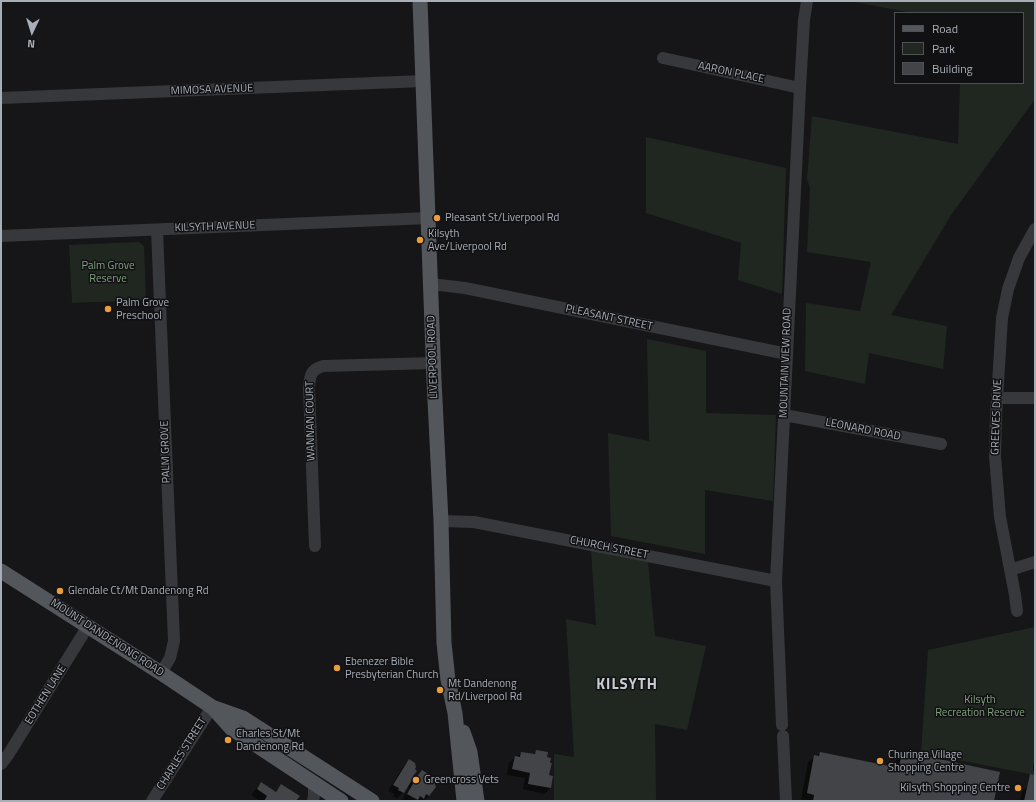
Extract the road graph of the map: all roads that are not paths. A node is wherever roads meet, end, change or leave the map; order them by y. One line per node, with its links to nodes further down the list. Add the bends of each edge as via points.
1 (420, 1): 4 (main road, LIVERPOOL ROAD)
2 (807, 1): 5 (street, MOUNTAIN VIEW ROAD)
3 (663, 58): 5 (street, AARON PLACE)
4 (423, 81): 6 (street, MIMOSA AVENUE); 7 (main road, LIVERPOOL ROAD)
5 (800, 88): 12 (street, MOUNTAIN VIEW ROAD)
6 (1, 98)
7 (429, 218): 9 (street, KILSYTH AVENUE); 11 (main road, LIVERPOOL ROAD)
8 (1035, 229): 14 (street, GREEVES DRIVE, via 1019,258 1008,289 1002,318)
9 (157, 230): 10 (street, KILSYTH AVENUE); 26 (street, PALM GROVE, via 174,641 170,658)
10 (1, 236)
11 (431, 284): 12 (street, PLEASANT STREET, via 465,288); 13 (main road, LIVERPOOL ROAD)
12 (787, 354): 16 (street, MOUNTAIN VIEW ROAD)
13 (434, 364): 18 (main road, LIVERPOOL ROAD); 19 (street, WANNAN COURT, via 323,366 312,372 309,388)
14 (997, 398): 15 (street); 21 (street, GREEVES DRIVE, via 995,456 1000,517)
15 (1035, 398)
16 (784, 415): 17 (street, LEONARD ROAD); 23 (street, MOUNTAIN VIEW ROAD)
17 (941, 444)
18 (441, 520): 23 (street, CHURCH STREET, via 474,522); 28 (main road, LIVERPOOL ROAD, via 444,643)
19 (315, 546)
20 (1035, 562): 21 (street)
21 (1010, 570): 24 (street, GREEVES DRIVE)
22 (1, 571): 25 (main road, MOUNT DANDENONG ROAD)
23 (776, 581): 37 (street, MOUNTAIN VIEW ROAD)
24 (1016, 611)
25 (88, 626): 26 (main road, MOUNT DANDENONG ROAD); 29 (street, EOTHEN LANE)
26 (161, 673): 27 (main road, MOUNT DANDENONG ROAD)
27 (212, 707): 30 (main road, MOUNT DANDENONG ROAD, via 232,729); 31 (street, CHARLES STREET); 34 (main road, MOUNT DANDENONG ROAD, via 243,718)
28 (455, 713): 35 (main road, LIVERPOOL ROAD); 36 (main road, LIVERPOOL ROAD, via 470,752)
29 (1, 764)
30 (314, 782): 32 (street); 33 (main road, MOUNT DANDENONG ROAD)
31 (152, 801)
32 (313, 801)
33 (341, 801)
34 (372, 801)
35 (464, 801)
36 (476, 801)
37 (786, 801)

